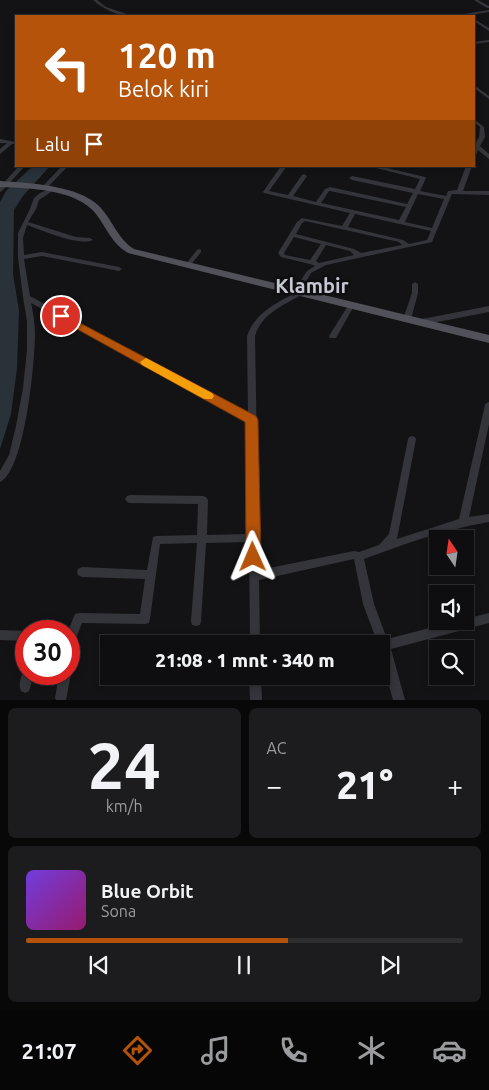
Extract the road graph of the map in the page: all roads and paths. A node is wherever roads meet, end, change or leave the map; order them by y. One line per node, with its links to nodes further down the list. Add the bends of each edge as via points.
1 (95, 0): 4 (street, via 105,8)
2 (476, 0): 3 (street)
3 (488, 9): 5 (street)
4 (128, 15)
5 (467, 15)
6 (475, 21): 7 (street)
7 (489, 30)
8 (489, 41): 9 (street)
9 (475, 43)
10 (475, 87): 11 (street)
11 (489, 98)
12 (475, 121): 15 (street, via 482,130)
13 (0, 141): 14 (street)
14 (13, 143): 16 (street)
15 (476, 147): 17 (street)
16 (0, 152)
17 (489, 157)
18 (21, 167): 25 (street)
19 (64, 167): 26 (street)
20 (283, 167): 30 (street, via 265,191)
21 (375, 167): 27 (street, via 423,178)
22 (469, 167): 28 (street)
23 (304, 176): 30 (street)
24 (352, 178): 27 (street)
25 (3, 185): 26 (main road)
26 (44, 189): 35 (street); 46 (main road, via 94,204 127,249)
27 (417, 192): 31 (street); 33 (street)
28 (459, 193): 29 (street); 31 (street, via 450,192)
29 (489, 193)
30 (290, 197): 32 (street)
31 (447, 198): 38 (street)
32 (318, 203): 33 (street, via 330,189); 34 (street)
33 (409, 206): 36 (street)
34 (353, 212): 36 (street); 37 (street)
35 (25, 223): 40 (street, via 75,239); 45 (street, via 20,238)
36 (401, 223): 38 (street)
37 (344, 228): 39 (street, via 304,219); 42 (street, via 401,241)
38 (434, 230): 42 (street, via 430,241)
39 (293, 234): 41 (street); 47 (street, via 282,254)
40 (90, 240)
41 (325, 243): 44 (street, via 353,250); 47 (street)
42 (408, 246): 44 (street)
43 (199, 250): 46 (street)
44 (359, 255): 47 (street)
45 (23, 257): 48 (street, via 42,254); 51 (street)
46 (188, 264): 50 (main road)
47 (315, 264): 50 (street)
48 (119, 269)
49 (415, 284): 54 (street)
50 (299, 292): 52 (main road); 59 (street, via 253,326 250,336)
51 (26, 297): 59 (street); 61 (street, via 31,333 26,387 13,455)
52 (351, 306): 54 (main road); 56 (street)
53 (489, 308): 55 (street)
54 (408, 319): 55 (main road)
55 (422, 322): 57 (main road)
56 (333, 336)
57 (489, 339)
58 (489, 405): 64 (street)
59 (251, 420): 66 (street)
60 (412, 440): 67 (street, via 392,536)
61 (0, 478)
62 (130, 498): 65 (street, via 202,500)
63 (489, 518): 64 (street)
64 (463, 522): 67 (street)
65 (202, 538): 66 (street); 70 (street, via 156,540); 74 (street)
66 (253, 538): 71 (street)
67 (382, 548): 68 (street)
68 (359, 557): 71 (street); 77 (street, via 364,594)
69 (82, 572): 70 (street)
70 (150, 575): 73 (street, via 144,619)
71 (254, 576): 76 (street)
72 (489, 618): 79 (street)
73 (78, 620)
74 (196, 621)
75 (0, 635): 78 (street)
76 (255, 635)
77 (379, 635)
78 (15, 636)
79 (390, 643)
80 (390, 667): 85 (street)
81 (63, 685): 83 (street)
82 (255, 685): 84 (street)
83 (61, 698)
84 (256, 700)
85 (399, 700)

